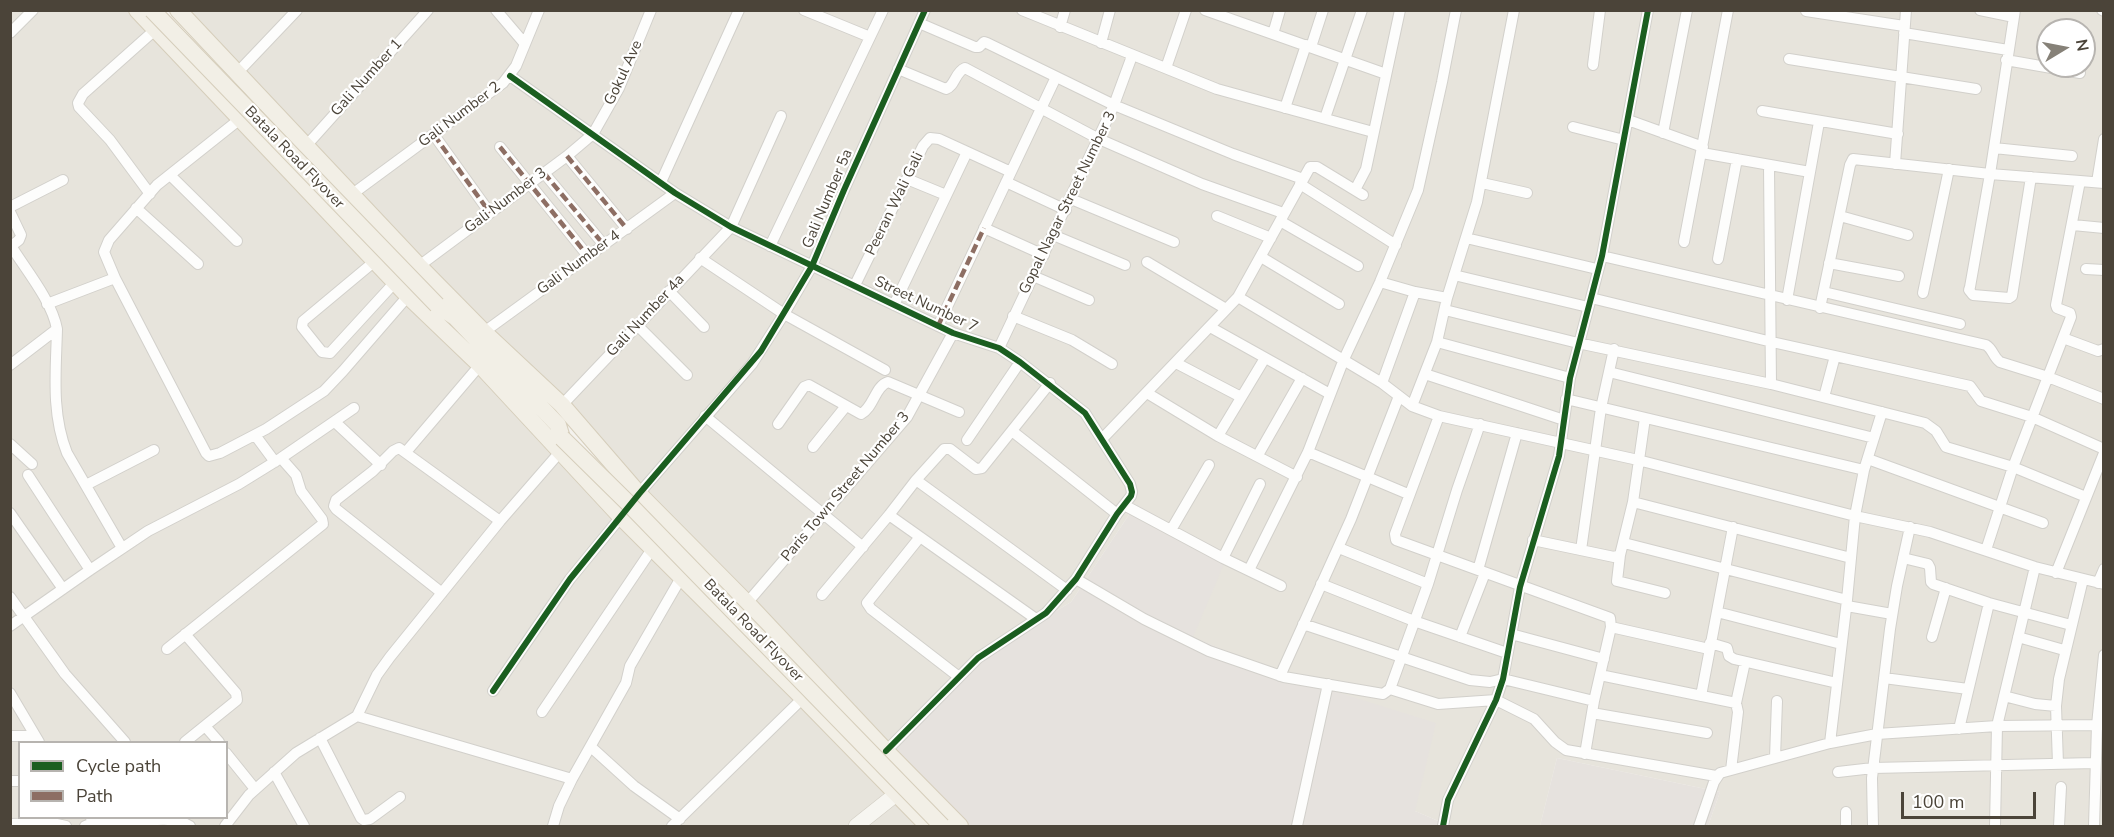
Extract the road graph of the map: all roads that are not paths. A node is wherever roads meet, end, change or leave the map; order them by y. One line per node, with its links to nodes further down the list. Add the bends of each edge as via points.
1 (33, 10): 38 (street)
2 (137, 10): 36 (main road)
3 (152, 10): 239 (main road, Batala Road Flyover, bridge, via 558,425)
4 (178, 10): 52 (main road)
5 (297, 10): 52 (street)
6 (428, 10): 76 (street, Gali Number 1)
7 (496, 10): 42 (street)
8 (539, 10): 42 (street, Gali Number 2)
9 (651, 10): 70 (street, Gokul Ave, via 619,88)
10 (739, 10): 96 (street)
11 (804, 10): 40 (street)
12 (925, 10): 34 (street, Gali Number 5a)
13 (1022, 10): 35 (street)
14 (1065, 10): 35 (street)
15 (1110, 10): 41 (street)
16 (1186, 10): 50 (street)
17 (1205, 10): 32 (street)
18 (1280, 10): 39 (street)
19 (1323, 10): 43 (street)
20 (1362, 10): 47 (street)
21 (1400, 10): 53 (street)
22 (1456, 10): 129 (street, via 1424,173)
23 (1514, 10): 99 (street)
24 (1600, 10): 49 (street)
25 (1648, 10): 65 (street)
26 (1687, 10): 69 (street)
27 (1728, 10): 79 (street)
28 (1906, 10): 37 (street)
29 (1980, 10): 33 (street)
30 (882, 11): 40 (street)
31 (1806, 11): 37 (street)
32 (1230, 14): 39 (street)
33 (2014, 14): 44 (street)
34 (919, 23): 51 (street, Gali Number 5a); 55 (street, via 975,48 987,43)
35 (1060, 27): 41 (street)
36 (156, 29): 64 (main road); 102 (street, via 83,94 78,103)
37 (1904, 30): 44 (street); 56 (street)
38 (10, 33)
39 (1273, 34): 43 (street)
40 (870, 37): 130 (street)
41 (1101, 43): 45 (street)
42 (525, 44): 54 (street, Gali Number 2)
43 (1309, 46): 47 (street); 59 (street)
44 (2007, 55): 48 (street); 78 (street)
45 (1132, 56): 50 (street); 58 (street, Gopal Nagar Street Number 3)
46 (1789, 59): 56 (street)
47 (1345, 60): 53 (street); 63 (street)
48 (2036, 63)
49 (1593, 65)
50 (1166, 68): 59 (street, via 1217,89)
51 (898, 69): 60 (street, via 946,89 965,68); 144 (street, Gali Number 5a)
52 (238, 72): 76 (main road)
53 (1386, 74): 68 (street)
54 (510, 75): 70 (street, Street Number 7); 72 (street, Gali Number 2)
55 (1056, 77): 58 (street); 60 (street)
56 (1901, 78): 57 (street); 71 (street)
57 (1976, 89)
58 (1114, 105): 73 (street, Gopal Nagar Street Number 3); 97 (street)
59 (1285, 108): 63 (street)
60 (1042, 109): 73 (street); 91 (street)
61 (1762, 111): 66 (street)
62 (781, 116): 117 (street, Gali Number 4a)
63 (1325, 118): 68 (street)
64 (240, 119): 90 (street); 111 (main road)
65 (1628, 120): 69 (street); 75 (street)
66 (1819, 122): 71 (street); 87 (street)
67 (1573, 127): 75 (street)
68 (1373, 132): 97 (street, via 1359,192 1317,167 1310,167)
69 (1663, 133): 79 (street)
70 (592, 134): 81 (street, Gali Number 3); 96 (street, Street Number 7)
71 (1898, 134): 84 (street)
72 (434, 135): 103 (street, Gali Number 2); 112 (street)
73 (1099, 139): 106 (street, Gopal Nagar Street Number 3); 115 (street)
74 (2103, 139): 98 (street)
75 (1624, 140): 134 (street)
76 (306, 146): 103 (main road)
77 (500, 147): 100 (street)
78 (1994, 148): 82 (street); 89 (street)
79 (1702, 150): 83 (street); 127 (street)
80 (967, 152): 91 (street, Peeran Wali Gali); 93 (street, Peeran Wali Gali, via 930,138); 105 (street)
81 (567, 156): 88 (street, Gali Number 3); 120 (street)
82 (2072, 156)
83 (1737, 159): 85 (street); 137 (street)
84 (1895, 164): 86 (street); 114 (street, via 1851,161)
85 (1769, 166): 87 (street); 159 (street)
86 (1949, 169): 89 (street); 160 (street)
87 (1810, 172): 164 (street)
88 (544, 173): 100 (street, Gali Number 3); 128 (street)
89 (1990, 174): 92 (street); 92 (street, via 1969,290 1973,295 2009,298 2014,291)
90 (170, 175): 102 (street); 125 (street)
91 (1008, 177): 109 (street, Peeran Wali Gali); 118 (street)
92 (2031, 177): 95 (street)
93 (907, 179): 105 (street); 155 (street, Peeran Wali Gali)
94 (63, 180): 107 (street)
95 (2080, 181): 98 (street); 116 (street)
96 (661, 182): 104 (street, Street Number 7)
97 (1301, 182): 115 (street); 129 (street)
98 (2100, 182)
99 (1482, 183): 101 (street); 124 (street)
100 (529, 184): 112 (street, Gali Number 3); 133 (street)
101 (1527, 193)
102 (150, 194): 108 (street)
103 (351, 194): 111 (street, Gali Number 2); 143 (main road)
104 (675, 194): 117 (street, Street Number 7); 120 (street, Gali Number 4)
105 (946, 195): 169 (street)
106 (1071, 199): 109 (street, Gopal Nagar Street Number 3); 126 (street)
107 (10, 207)
108 (136, 208): 141 (street); 152 (street, via 104,248)
109 (1065, 210): 121 (street, Gopal Nagar Street Number 3)
110 (10, 212): 131 (street, via 21,232)
111 (330, 213): 138 (main road)
112 (490, 213): 143 (street, Gali Number 3)
113 (1217, 216): 123 (street)
114 (1840, 216): 122 (street); 140 (street)
115 (1282, 217): 123 (street); 145 (street)
116 (2073, 225): 119 (street); 182 (street, via 2056,304 2072,315)
117 (730, 227): 130 (street, Street Number 7); 136 (street, Gali Number 4a)
118 (984, 228): 132 (street); 176 (street)
119 (2103, 228)
120 (627, 229): 128 (street, Gali Number 4)
121 (1053, 235): 132 (street, Gopal Nagar Street Number 3); 142 (street)
122 (1908, 235)
123 (1271, 238): 135 (street)
124 (1466, 238): 146 (street); 149 (street)
125 (237, 241)
126 (1174, 242)
127 (1684, 242)
128 (604, 245): 133 (street, Gali Number 4)
129 (1396, 245): 154 (street)
130 (770, 246): 144 (street, Street Number 7)
131 (11, 247): 166 (street)
132 (1044, 255): 150 (street, Gopal Nagar Street Number 3)
133 (588, 256): 180 (street, Gali Number 4)
134 (1602, 256): 146 (street); 159 (street)
135 (1261, 257): 162 (street); 167 (street)
136 (700, 258): 156 (street, Gali Number 4a); 172 (street)
137 (1718, 259)
138 (375, 261): 153 (main road); 153 (street, via 303,321 302,327 322,352 330,353)
139 (1148, 262): 171 (street)
140 (1829, 263): 151 (street); 158 (street)
141 (198, 264)
142 (1125, 265)
143 (419, 266): 180 (main road)
144 (812, 266): 155 (street, Street Number 7); 172 (street, Gali Number 5a)
145 (1358, 266)
146 (1597, 269): 165 (street)
147 (2086, 269): 148 (street)
148 (2103, 270)
149 (1454, 275): 165 (street); 168 (street)
150 (1033, 276): 163 (street); 173 (street, Gopal Nagar Street Number 3)
151 (1899, 276)
152 (116, 278): 166 (street); 232 (street, via 206,453 217,454)
153 (396, 281): 161 (main road)
154 (1380, 282): 157 (street); 191 (street)
155 (855, 285): 169 (street, Street Number 7)
156 (669, 291): 175 (street, Gali Number 4a); 177 (street)
157 (1415, 292): 168 (street); 204 (street)
158 (1824, 292): 170 (street); 174 (street)
159 (1770, 294): 164 (street); 184 (street)
160 (1923, 294)
161 (408, 296): 196 (main road); 232 (street, via 333,383)
162 (1238, 297): 171 (street); 191 (street)
163 (1089, 300)
164 (1787, 300): 170 (street)
165 (1589, 303): 184 (street); 185 (street)
166 (47, 304): 179 (street)
167 (1339, 304)
168 (1446, 304): 183 (street); 185 (street)
169 (894, 305): 176 (street, Street Number 7)
170 (1820, 308): 201 (street, via 1986,345 2000,362)
171 (1226, 309): 178 (street)
172 (784, 314): 197 (street); 222 (street, Gali Number 5a, via 752,364)
173 (1013, 316): 186 (street, Gopal Nagar Street Number 3); 194 (street, via 1072,340)
174 (1960, 324)
175 (637, 325): 200 (street); 215 (street, Gali Number 4a)
176 (938, 326): 181 (street, Street Number 7)
177 (704, 327)
178 (1210, 327): 190 (street); 193 (street)
179 (57, 329): 195 (street); 258 (street, via 58,426 67,453)
180 (484, 332): 215 (main road)
181 (954, 333): 186 (street, Street Number 7); 208 (street, Paris Town Street Number 3)
182 (2063, 338): 188 (street, via 2098,351); 201 (street)
183 (1437, 342): 199 (street); 203 (street)
184 (1772, 342): 189 (street); 206 (street)
185 (1578, 343): 187 (street); 203 (street)
186 (999, 348): 192 (street, Street Number 7)
187 (1614, 349): 198 (street); 206 (street)
188 (2103, 349)
189 (1835, 356): 212 (street); 224 (street, via 1971,386 1981,401)
190 (1265, 358): 202 (street); 211 (street)
191 (1344, 359): 204 (street); 209 (street)
192 (1020, 362): 205 (street, Street Number 7); 236 (street)
193 (1176, 363): 207 (street); 211 (street)
194 (1113, 364)
195 (10, 365)
196 (480, 365): 239 (main road); 243 (street)
197 (885, 370)
198 (1609, 372): 219 (street); 234 (street)
199 (1425, 374): 217 (street); 226 (street)
200 (687, 375)
201 (2048, 377): 214 (street); 224 (street)
202 (1302, 378): 209 (street); 247 (street)
203 (1570, 378): 213 (street)
204 (1382, 382): 210 (street)
205 (1050, 383): 230 (street); 235 (street, Street Number 7, via 1084,413)
206 (1771, 384): 212 (street)
207 (1147, 393): 233 (street); 235 (street)
208 (921, 394): 216 (street, via 886,382 863,413); 220 (street); 266 (street, Paris Town Street Number 3, via 907,417)
209 (1330, 394): 244 (street)
210 (1399, 396): 217 (street); 254 (street)
211 (1242, 397): 233 (street)
212 (1824, 397): 221 (street)
213 (1566, 399): 219 (street); 226 (street)
214 (2103, 399)
215 (562, 405): 259 (main road)
216 (846, 406): 228 (street, via 807,386); 240 (street)
217 (1412, 406): 223 (street)
218 (354, 408): 227 (street)
219 (1601, 408): 225 (street); 245 (street)
220 (959, 412)
221 (1882, 412): 234 (street); 253 (street, via 1931,426 1946,447)
222 (705, 416): 259 (street, Gali Number 5a); 266 (street)
223 (1439, 416): 229 (street); 260 (street)
224 (2032, 417): 241 (street); 253 (street)
225 (1645, 418): 249 (street); 250 (street)
226 (1564, 420): 238 (street)
227 (336, 422): 248 (street); 251 (street)
228 (778, 424)
229 (1480, 424): 231 (street); 284 (street)
230 (1012, 431): 256 (street, via 982,468 976,469 947,449); 264 (street)
231 (1517, 433): 238 (street); 294 (street)
232 (255, 435): 248 (street)
233 (1218, 436): 247 (street)
234 (1874, 438): 250 (street)
235 (1102, 439): 264 (street, Street Number 7, via 1132,488)
236 (967, 440)
237 (10, 444): 292 (street)
238 (1561, 444): 245 (street); 276 (street)
239 (561, 445): 269 (main road); 270 (street); 407 (main road, Batala Road Flyover, bridge, via 635,510)
240 (813, 447)
241 (2103, 449)
242 (154, 450): 258 (street)
243 (406, 452): 251 (street, via 395,449); 270 (street)
244 (1308, 452): 254 (street); 255 (street)
245 (1594, 452): 249 (street); 282 (street)
246 (2103, 453): 261 (street)
247 (1258, 455): 255 (street)
248 (278, 460): 279 (street); 324 (street, via 296,474 301,491 323,524)
249 (1638, 460): 262 (street); 268 (street)
250 (1866, 464): 263 (street); 268 (street)
251 (381, 465): 307 (street, via 336,500 334,506)
252 (1209, 465): 274 (street)
253 (2013, 467): 261 (street); 263 (street)
254 (1368, 476): 260 (street); 280 (street)
255 (1297, 477): 293 (street)
256 (916, 480): 267 (street); 306 (street)
257 (1260, 484): 286 (street)
258 (86, 485): 279 (street)
259 (639, 494): 269 (street, Gali Number 5a); 311 (main road)
260 (1408, 494): 284 (street, via 1396,540)
261 (2086, 497): 295 (street)
262 (1633, 502): 272 (street); 277 (street)
263 (2000, 507): 271 (street); 283 (street)
264 (1121, 509): 274 (street); 297 (street, Street Number 7)
265 (10, 513): 305 (street)
266 (824, 515): 278 (street); 311 (street, Paris Town Street Number 3)
267 (890, 515): 275 (street); 278 (street)
268 (1855, 516): 273 (street); 287 (street)
269 (621, 517): 281 (main road); 348 (street, Gali Number 5a, via 570,579)
270 (500, 521): 307 (street)
271 (2043, 523)
272 (1733, 526): 287 (street); 290 (street)
273 (1910, 527): 283 (street); 288 (street)
274 (1171, 530): 286 (street)
275 (920, 537): 318 (street); 343 (street, via 867,603)
276 (1533, 540): 282 (street); 303 (street)
277 (1624, 543): 285 (street); 290 (street)
278 (863, 547): 309 (street)
279 (122, 548): 292 (street)
280 (1338, 548): 300 (street); 301 (street)
281 (652, 549): 296 (main road); 358 (street)
282 (1581, 550): 285 (street)
283 (1986, 550): 289 (street)
284 (1437, 555): 294 (street); 301 (street)
285 (1620, 555): 308 (street, via 1617,581)
286 (1222, 558): 293 (street)
287 (1851, 558): 312 (street)
288 (1903, 558): 304 (street, via 1928,564 1930,582); 316 (street)
289 (2035, 567): 295 (street); 315 (street)
290 (1725, 568): 312 (street); 314 (street)
291 (2103, 569): 299 (street)
292 (90, 570): 305 (street)
293 (1249, 570): 302 (street)
294 (1481, 571): 303 (street); 326 (street)
295 (2056, 573): 298 (street)
296 (682, 576): 352 (main road); 375 (street, via 630,666 626,683)
297 (1076, 579): 306 (street, Street Number 7); 339 (street, via 1188,642)
298 (2083, 579): 299 (street); 321 (street)
299 (2101, 583)
300 (1321, 584): 319 (street); 320 (street)
301 (1428, 584): 319 (street)
302 (1281, 585)
303 (1520, 586): 323 (street, via 1606,616); 325 (street)
304 (1946, 588): 313 (street); 327 (street)
305 (63, 589): 317 (street)
306 (1067, 590): 318 (street, Street Number 7)
307 (442, 593): 360 (street, via 377,675)
308 (1665, 593)
309 (822, 595)
310 (10, 597): 317 (street)
311 (747, 603): 376 (main road)
312 (1847, 603): 316 (street); 329 (street)
313 (1989, 603): 315 (street); 347 (street)
314 (1717, 612): 329 (street); 330 (street)
315 (2025, 612): 321 (street); 328 (street)
316 (1892, 614): 342 (street)
317 (25, 617): 322 (street); 371 (street, via 65,674)
318 (1036, 619): 343 (street, Street Number 7, via 978,658)
319 (1414, 621): 326 (street); 335 (street)
320 (1303, 624): 335 (street); 339 (street)
321 (2071, 625): 332 (street)
322 (10, 626)
323 (1611, 627): 330 (street); 336 (street)
324 (185, 634): 331 (street); 362 (street, via 237,696 235,703)
325 (1511, 634): 333 (street); 336 (street)
326 (1460, 637): 333 (street)
327 (1932, 637)
328 (2018, 637): 332 (street); 351 (street)
329 (1841, 644): 344 (street)
330 (1710, 646): 337 (street, via 1726,648 1730,658); 350 (street)
331 (167, 649)
332 (2064, 650): 357 (street)
333 (1507, 653): 341 (street)
334 (2103, 655): 338 (street)
335 (1401, 657): 341 (street, via 1470,680 1490,682); 346 (street)
336 (1604, 659): 340 (street)
337 (1745, 662): 344 (street); 356 (street)
338 (2102, 668): 361 (street)
339 (1280, 675): 345 (street)
340 (1600, 675): 350 (street); 354 (street)
341 (1503, 678): 353 (street); 354 (street)
342 (1884, 678): 347 (street); 367 (street)
343 (956, 680): 376 (street, Street Number 7)
344 (1837, 683): 374 (street)
345 (1328, 684): 346 (street, via 1378,695); 409 (street)
346 (1390, 689): 353 (street, via 1438,704)
347 (1968, 689): 365 (street)
348 (493, 691)
349 (10, 693): 370 (street)
350 (1701, 696): 356 (street)
351 (2004, 696): 357 (street); 363 (street)
352 (803, 698): 392 (main road); 397 (street)
353 (1496, 700): 377 (street, via 1534,719 1560,747); 410 (street, via 1448,800)
354 (1594, 701): 359 (street)
355 (1777, 701): 379 (street)
356 (1736, 703): 384 (street)
357 (2056, 706): 364 (street)
358 (542, 712)
359 (1592, 713): 366 (street); 377 (street)
360 (357, 716): 369 (street); 388 (street)
361 (2100, 725): 364 (street); 380 (street)
362 (206, 726): 372 (street); 373 (street)
363 (1997, 726): 364 (street); 365 (street); 381 (street)
364 (2057, 727): 382 (street)
365 (1959, 729): 367 (street)
366 (1707, 734)
367 (1877, 734): 374 (street); 383 (street)
368 (10, 736): 370 (street)
369 (320, 738): 385 (street); 393 (street, via 361,818 370,819)
370 (37, 739)
371 (124, 741)
372 (187, 741)
373 (218, 741)
374 (1830, 743): 379 (street)
375 (591, 747): 388 (street); 397 (street)
376 (886, 751): 389 (main road)
377 (1585, 754): 387 (street)
378 (228, 755): 391 (street)
379 (1775, 758): 384 (street)
380 (2095, 763): 382 (street); 416 (street)
381 (1996, 764): 382 (street); 383 (street); 414 (street)
382 (2058, 764)
383 (1874, 768): 386 (street); 413 (street)
384 (1731, 770): 387 (street)
385 (274, 772): 391 (street); 403 (street)
386 (1838, 772)
387 (1716, 776): 411 (street)
388 (572, 779): 404 (street)
389 (913, 779): 392 (street); 408 (main road)
390 (2061, 787): 415 (street)
391 (255, 789): 402 (street)
392 (897, 795): 405 (street); 406 (main road)
393 (400, 797)
394 (1846, 812): 412 (street)
395 (94, 819): 396 (street, via 111,823); 400 (street)
396 (156, 819): 401 (street)
397 (676, 823)
398 (10, 824): 399 (street)
399 (66, 826)
400 (85, 826)
401 (190, 826)
402 (225, 826)
403 (304, 826)
404 (553, 826)
405 (856, 826)
406 (928, 826)
407 (942, 826)
408 (960, 826)
409 (1297, 826)
410 (1443, 826)
411 (1699, 826)
412 (1846, 826)
413 (1873, 826)
414 (1995, 826)
415 (2059, 826)
416 (2094, 826)

